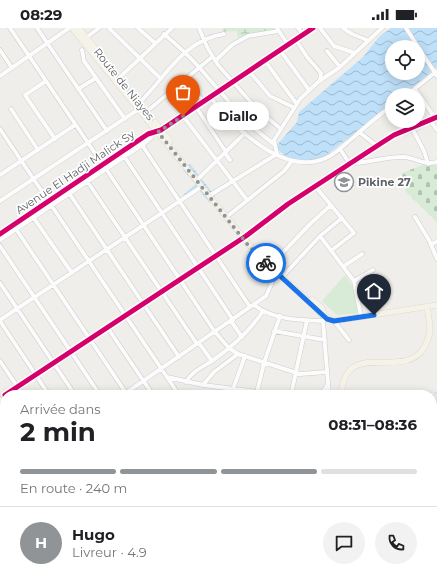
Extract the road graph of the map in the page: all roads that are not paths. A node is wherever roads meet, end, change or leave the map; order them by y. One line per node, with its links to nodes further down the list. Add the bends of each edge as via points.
1 (10, 28): 35 (street)
2 (37, 28): 27 (street)
3 (71, 28): 27 (street); 61 (main road, Route de Niayes)
4 (79, 28): 21 (main road, Route de Niayes)
5 (99, 28): 21 (street)
6 (109, 28): 37 (street)
7 (138, 28): 26 (street)
8 (172, 28): 18 (street)
9 (199, 28): 22 (street)
10 (298, 28): 20 (street)
11 (313, 28): 17 (street, Avenue El Hadji Malick Sy)
12 (320, 28): 34 (street, via 334,46)
13 (343, 28): 24 (street)
14 (382, 28): 24 (street)
15 (406, 28): 25 (street)
16 (278, 30): 28 (street); 38 (street, via 248,36)
17 (308, 30): 20 (street, Avenue El Hadji Malick Sy)
18 (164, 34): 26 (street); 33 (street)
19 (224, 34): 22 (street)
20 (304, 34): 23 (street, Avenue El Hadji Malick Sy)
21 (87, 37): 47 (main road, Route de Niayes)
22 (203, 39): 33 (street); 38 (street)
23 (296, 40): 28 (street, Avenue El Hadji Malick Sy); 50 (street, via 321,73)
24 (367, 40): 34 (street)
25 (414, 40)
26 (155, 43): 37 (street)
27 (48, 44): 35 (street); 54 (street)
28 (288, 45): 31 (street, Avenue El Hadji Malick Sy)
29 (0, 50): 42 (street)
30 (82, 50): 46 (street, via 84,61)
31 (280, 50): 39 (street, Avenue El Hadji Malick Sy); 55 (street)
32 (327, 51): 41 (street)
33 (185, 52): 40 (street); 48 (street)
34 (355, 53): 41 (street)
35 (29, 56): 42 (street); 51 (street)
36 (425, 57): 44 (street)
37 (139, 59): 47 (street); 48 (street)
38 (214, 59): 40 (street); 52 (street)
39 (265, 60): 43 (street, Avenue El Hadji Malick Sy); 60 (street)
40 (199, 67): 49 (street); 56 (street)
41 (340, 67): 50 (street)
42 (12, 68): 45 (street)
43 (249, 71): 52 (street, Avenue El Hadji Malick Sy); 60 (street, via 270,96)
44 (436, 73): 53 (street)
45 (0, 76)
46 (96, 78): 54 (street); 68 (street)
47 (119, 78): 61 (main road, Route de Niayes)
48 (161, 79): 61 (street)
49 (185, 80): 58 (street); 64 (street)
50 (320, 80): 55 (street)
51 (46, 81): 71 (street); 82 (street, via 26,95)
52 (234, 82): 56 (street, Avenue El Hadji Malick Sy); 74 (street, via 256,108)
53 (416, 88)
54 (78, 89): 76 (street)
55 (309, 90): 60 (street)
56 (218, 91): 57 (street, Avenue El Hadji Malick Sy); 85 (street, via 245,120)
57 (210, 97): 58 (street, Avenue El Hadji Malick Sy); 79 (street)
58 (203, 101): 62 (street, Avenue El Hadji Malick Sy)
59 (425, 103): 67 (street)
60 (295, 105): 74 (street)
61 (139, 106): 64 (main road, Route de Niayes); 68 (street); 77 (main road, Route de Niayes)
62 (196, 107): 66 (street, Avenue El Hadji Malick Sy); 90 (street)
63 (11, 109): 89 (street)
64 (146, 112): 77 (main road, Route de Niayes)
65 (385, 112): 78 (street)
66 (183, 116): 77 (street, Avenue El Hadji Malick Sy); 96 (street)
67 (436, 118): 69 (street)
68 (125, 119): 76 (street)
69 (430, 120): 70 (street); 75 (street)
70 (425, 122)
71 (75, 125): 82 (street); 84 (street)
72 (412, 128): 87 (street, via 394,135); 99 (street)
73 (0, 129): 81 (street)
74 (281, 129): 85 (street)
75 (437, 130)
76 (107, 131): 84 (street)
77 (160, 131): 80 (street, Avenue El Hadji Malick Sy); 103 (main road, Route de Niayes); 107 (main road, Route de Niayes)
78 (359, 132): 87 (street); 88 (street)
79 (245, 133): 90 (street); 91 (street)
80 (152, 134): 86 (street, Avenue El Hadji Malick Sy); 100 (street, Avenue El Hadji Malick Sy, via 148,134)
81 (5, 136): 83 (street); 95 (street)
82 (55, 138): 89 (street)
83 (0, 139)
84 (88, 143): 100 (street); 104 (street)
85 (274, 144): 91 (street)
86 (142, 145): 92 (street, Avenue El Hadji Malick Sy); 113 (street)
87 (377, 146): 98 (street)
88 (340, 149): 94 (street, via 313,163); 98 (street)
89 (38, 150): 95 (street)
90 (225, 152): 93 (street); 96 (street)
91 (277, 154): 94 (street); 105 (street)
92 (124, 156): 101 (street, Avenue El Hadji Malick Sy); 116 (street)
93 (230, 160)
94 (292, 160): 111 (street, via 284,170)
95 (21, 161): 102 (street); 104 (street)
96 (217, 161): 103 (street); 105 (street)
97 (437, 162): 99 (street)
98 (351, 163): 99 (street, via 400,157 413,158); 108 (street)
99 (428, 164)
100 (102, 165): 114 (street, Avenue El Hadji Malick Sy)
101 (106, 169): 106 (street, Avenue El Hadji Malick Sy); 121 (street)
102 (0, 174)
103 (200, 178): 110 (main road, Route de Niayes)
104 (34, 179): 112 (street); 114 (street)
105 (232, 180): 110 (street); 111 (street)
106 (88, 181): 109 (street, Avenue El Hadji Malick Sy); 126 (street)
107 (201, 186): 113 (street); 125 (main road, Route de Niayes)
108 (316, 186): 115 (street); 125 (street)
109 (69, 193): 114 (street, Avenue El Hadji Malick Sy); 131 (street)
110 (212, 194): 117 (main road, Route de Niayes)
111 (247, 200): 117 (street)
112 (0, 201)
113 (180, 202): 116 (street); 134 (street)
114 (50, 203): 118 (street, Avenue El Hadji Malick Sy); 123 (street, Avenue El Hadji Malick Sy); 136 (street)
115 (331, 205): 120 (street); 137 (street)
116 (162, 213): 121 (street); 139 (street)
117 (229, 215): 125 (main road, Route de Niayes)
118 (33, 217): 122 (street, Avenue El Hadji Malick Sy); 142 (street)
119 (415, 217): 129 (street)
120 (342, 218): 124 (street); 132 (street, via 354,234)
121 (144, 226): 126 (street); 144 (street)
122 (16, 229): 127 (street, Avenue El Hadji Malick Sy); 147 (street)
123 (0, 234)
124 (320, 236): 132 (street); 143 (street)
125 (244, 237): 134 (street); 137 (main road, Route de Niayes); 141 (main road, Route de Niayes)
126 (126, 238): 131 (street); 150 (street)
127 (0, 240)
128 (437, 242): 129 (street)
129 (431, 244): 135 (street)
130 (0, 246): 152 (street)
131 (107, 250): 136 (street); 153 (street)
132 (332, 250): 138 (street)
133 (362, 254): 138 (street)
134 (216, 256): 139 (street); 155 (street)
135 (437, 259)
136 (89, 262): 142 (street); 159 (street)
137 (272, 264): 143 (main road, Route de Niayes)
138 (344, 266): 145 (street)
139 (198, 267): 144 (street); 163 (street)
140 (373, 270): 145 (street)
141 (276, 272): 148 (main road, Route de Niayes); 155 (street, via 268,295)
142 (72, 273): 147 (street)
143 (284, 275): 148 (main road, Route de Niayes)
144 (181, 279): 150 (street); 169 (street)
145 (354, 282): 151 (street)
146 (0, 283): 157 (street)
147 (53, 285): 152 (street); 172 (street)
148 (298, 289): 162 (main road, Route de Niayes)
149 (383, 291): 151 (street)
150 (162, 292): 153 (street); 175 (street)
151 (358, 294): 161 (street)
152 (34, 298): 157 (street); 177 (street)
153 (143, 304): 159 (street); 180 (street)
154 (437, 305): 156 (main road)
155 (252, 306): 158 (street); 163 (street)
156 (427, 306): 161 (main road); 210 (main road, via 429,334 419,354 404,362 361,363 346,376)
157 (17, 309): 165 (street); 183 (street)
158 (263, 311): 160 (street); 171 (street)
159 (125, 316): 167 (street); 185 (street)
160 (280, 316): 164 (street, via 293,320); 168 (street)
161 (361, 317): 166 (main road)
162 (324, 319): 164 (street); 166 (main road, Route de Niayes); 173 (street)
163 (232, 320): 169 (street); 171 (street)
164 (307, 320): 170 (street)
165 (0, 321): 188 (street)
166 (334, 321): 174 (street)
167 (107, 327): 172 (street); 190 (street)
168 (274, 331): 170 (street); 184 (street)
169 (215, 332): 175 (street); 176 (street)
170 (304, 336): 173 (street); 186 (street)
171 (242, 337): 176 (street)
172 (90, 339): 177 (street); 201 (street)
173 (325, 340): 187 (street)
174 (349, 340)
175 (198, 344): 180 (street); 182 (street)
176 (229, 348): 178 (street); 182 (street)
177 (71, 352): 183 (street); 200 (street)
178 (238, 354): 179 (street); 192 (street, via 214,372)
179 (245, 356): 184 (street); 195 (street)
180 (178, 357): 185 (street)
181 (0, 361): 194 (street)
182 (212, 361): 191 (street, via 196,371)
183 (53, 363): 188 (street); 199 (street)
184 (264, 363): 186 (street); 206 (street)
185 (161, 369): 189 (street); 190 (street)
186 (294, 372): 187 (street); 207 (street)
187 (327, 372): 193 (street)
188 (36, 375): 194 (street); 198 (street)
189 (166, 377): 191 (street); 204 (street)
190 (143, 381): 202 (street); 203 (street)
191 (186, 382): 192 (street)
192 (203, 385): 195 (street)
193 (328, 385): 208 (street); 209 (street)
194 (18, 387): 196 (street); 197 (street)
195 (233, 389): 205 (street)
196 (13, 390)
197 (20, 390)
198 (46, 390)
199 (72, 390)
200 (97, 390)
201 (122, 390)
202 (130, 390)
203 (149, 390)
204 (175, 390)
205 (241, 390)
206 (257, 390)
207 (292, 390)
208 (324, 390)
209 (328, 390)
210 (342, 390)

